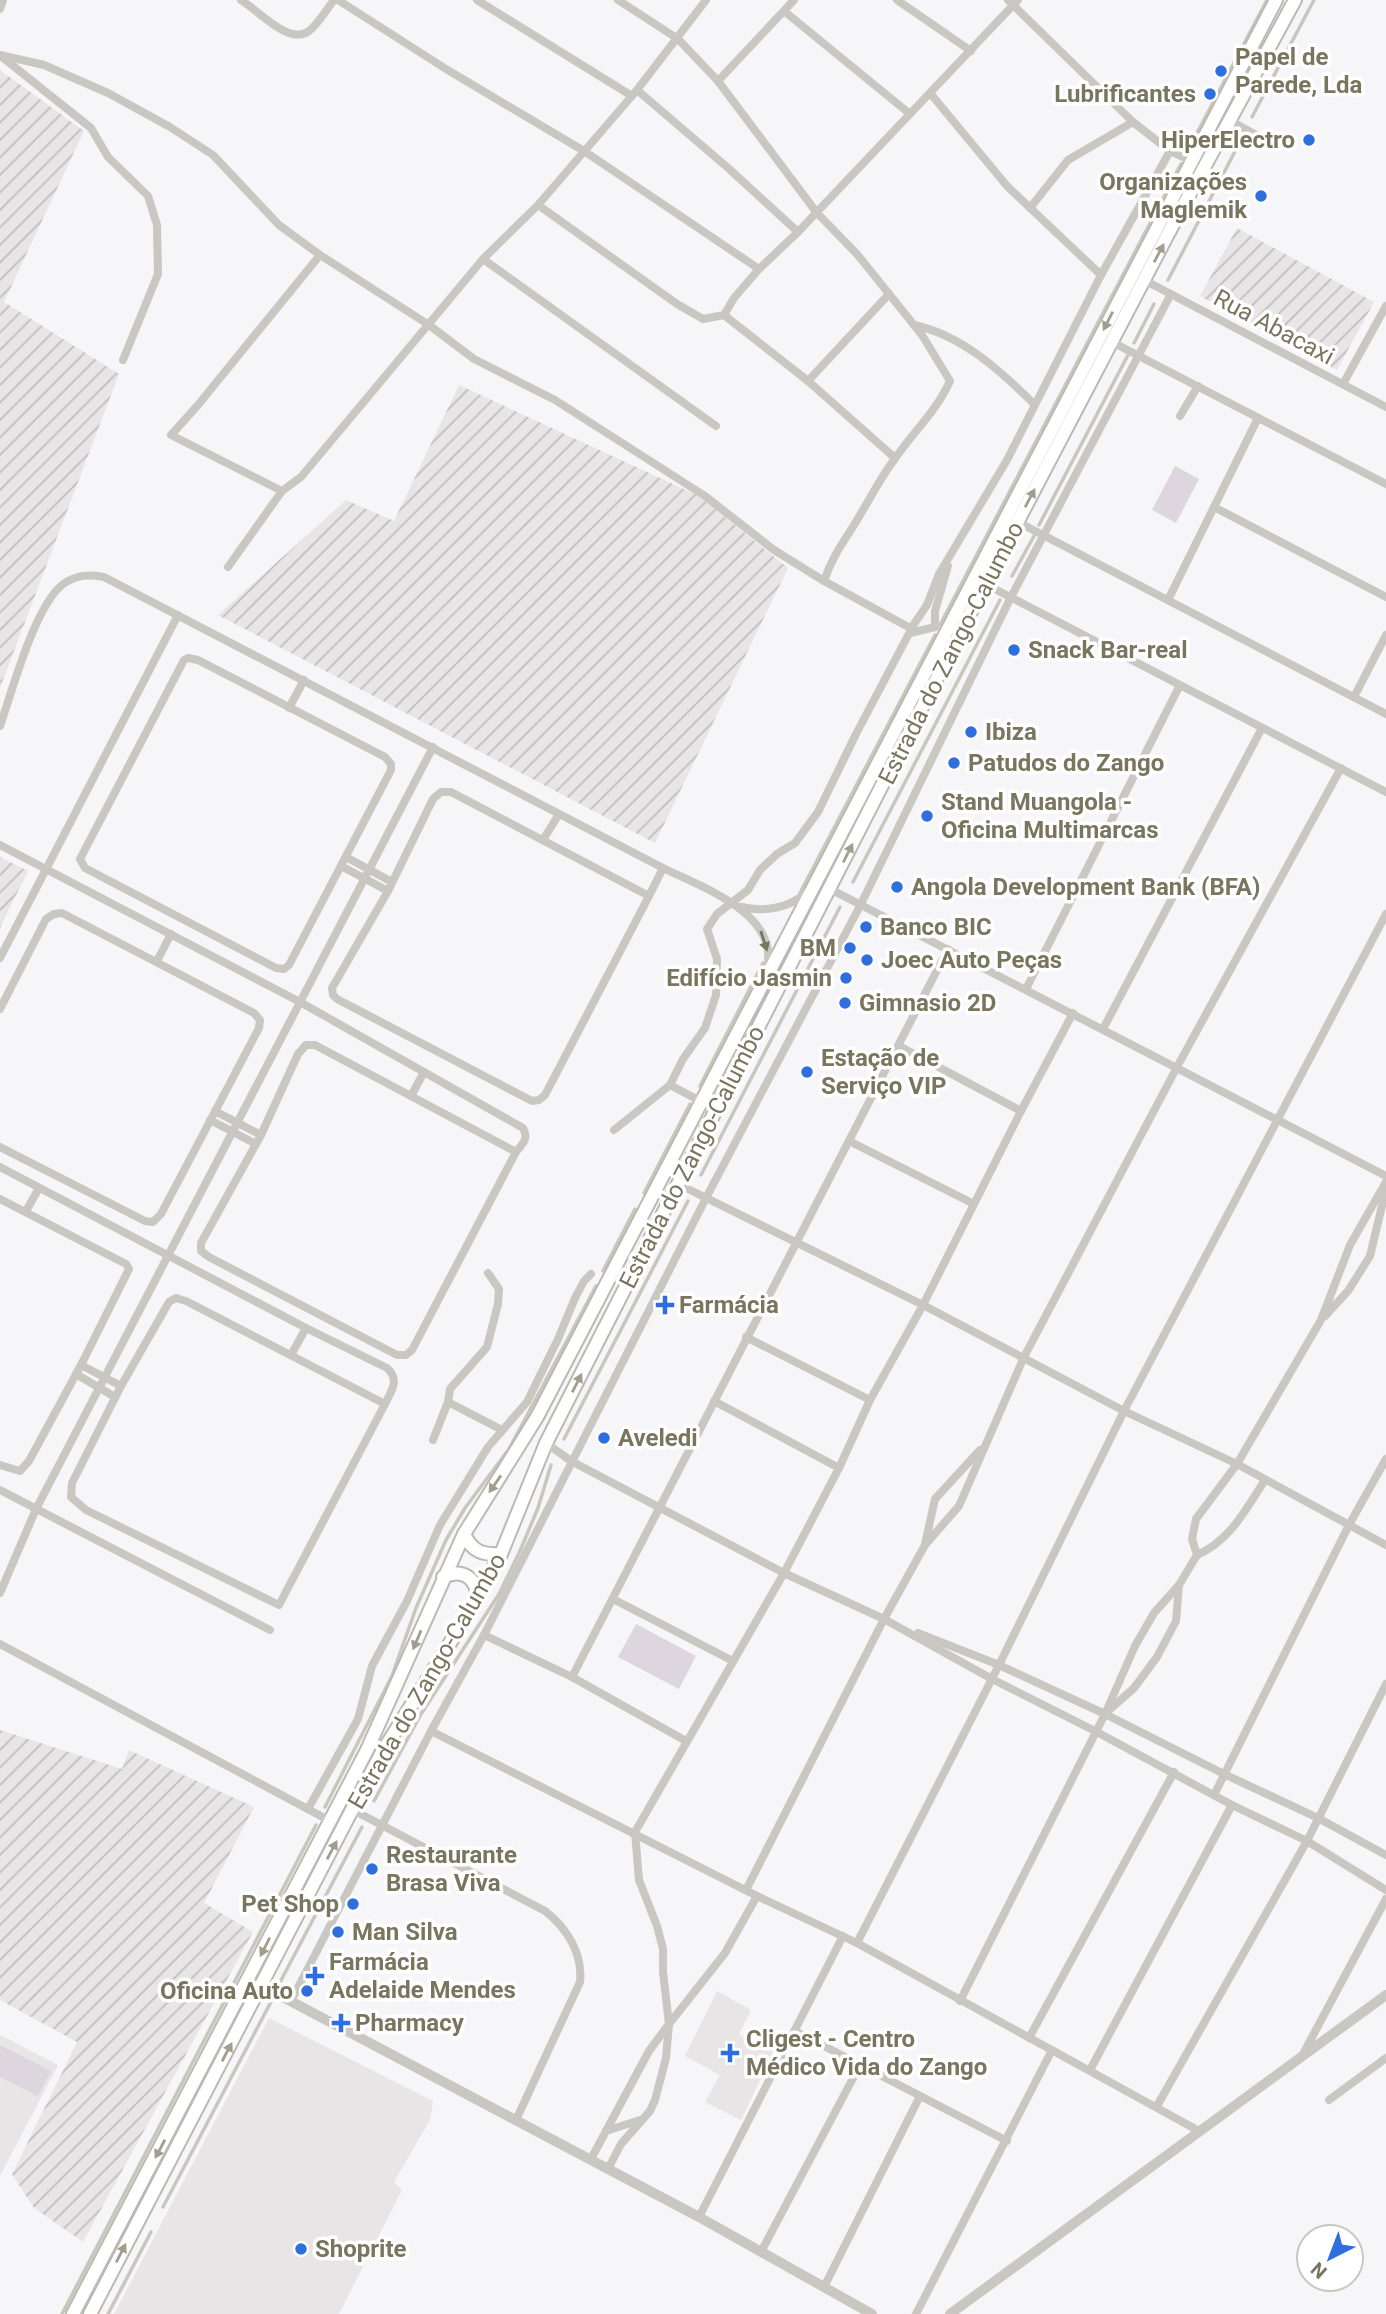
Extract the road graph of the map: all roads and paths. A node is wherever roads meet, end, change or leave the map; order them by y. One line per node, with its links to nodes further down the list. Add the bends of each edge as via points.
1 (3, 0): 12 (street)
2 (241, 0): 10 (street, via 296,35 305,34)
3 (477, 0): 18 (street)
4 (618, 0): 14 (street)
5 (706, 0): 14 (street)
6 (794, 0): 13 (street)
7 (897, 0): 15 (street)
8 (1276, 0): 26 (main road, Estrada do Zango-Calumbo)
9 (1295, 0): 21 (main road, Estrada do Zango-Calumbo)
10 (342, 1): 24 (street)
11 (1013, 2): 15 (street); 22 (street)
12 (0, 9)
13 (784, 11): 17 (street); 20 (street)
14 (678, 39): 17 (street); 18 (street)
15 (971, 51): 19 (street)
16 (0, 56): 31 (street, via 44,65 170,127 213,155 279,225); 44 (street, via 91,128 108,157 148,196 157,225 158,274)
17 (718, 80): 29 (street)
18 (634, 93): 24 (street); 30 (street, via 727,167)
19 (930, 93): 20 (street); 28 (street)
20 (910, 114): 29 (street)
21 (1231, 121): 23 (street); 35 (main road, Estrada do Zango-Calumbo, one-way to 21)
22 (1133, 122): 25 (street); 28 (street, via 1068,160)
23 (1256, 135)
24 (584, 151): 27 (street); 33 (street)
25 (1170, 151): 26 (street); 34 (street)
26 (1186, 159): 69 (main road, Estrada do Zango-Calumbo, one-way to 69)
27 (538, 205): 32 (street); 39 (street, via 677,304 703,319)
28 (1030, 208): 34 (street)
29 (817, 213): 30 (street); 36 (street)
30 (798, 232): 33 (street)
31 (320, 254): 40 (street); 55 (street, via 171,435)
32 (483, 259): 40 (street); 52 (street)
33 (759, 269): 39 (street)
34 (1101, 275): 48 (street)
35 (1144, 280): 37 (street, Rua Abacaxi); 42 (main road, Estrada do Zango-Calumbo)
36 (889, 294): 41 (street); 45 (street)
37 (1171, 295): 43 (street); 46 (street, Rua Abacaxi)
38 (1386, 306): 46 (street)
39 (724, 316): 45 (street)
40 (429, 325): 55 (street, via 301,477); 61 (street, via 474,359 555,400 705,496 774,551)
41 (914, 325): 48 (street, via 959,343); 53 (street, via 950,381 934,411)
42 (1112, 342): 43 (street); 57 (main road, Estrada do Zango-Calumbo, one-way to 42)
43 (1139, 356): 47 (street); 58 (street)
44 (123, 360)
45 (808, 381): 53 (street)
46 (1343, 384): 49 (street, Rua Abacaxi)
47 (1198, 386): 50 (street); 51 (street)
48 (1035, 405): 59 (street)
49 (1386, 407)
50 (1180, 416)
51 (1258, 418): 54 (street); 56 (street)
52 (716, 426)
53 (895, 458): 61 (street, via 842,540)
54 (1386, 484)
55 (282, 491): 60 (street)
56 (1214, 507): 64 (street); 65 (street)
57 (1018, 522): 58 (street); 62 (main road, Estrada do Zango-Calumbo)
58 (1045, 536): 63 (street); 65 (street)
59 (952, 554): 66 (street); 69 (street, via 935,611)
60 (228, 567)
61 (824, 582): 68 (street)
62 (985, 584): 63 (street); 92 (main road, Estrada do Zango-Calumbo, one-way to 62)
63 (1011, 597): 72 (street); 95 (street)
64 (1386, 597)
65 (1168, 600): 73 (street)
66 (927, 605): 68 (street); 69 (street)
67 (178, 615): 71 (street); 76 (street, via 104,577 86,574 66,581 39,617); 86 (street)
68 (911, 631): 69 (street); 96 (street, via 818,812 795,843 760,870)
69 (941, 631): 91 (main road, Estrada do Zango-Calumbo)
70 (1386, 635): 73 (street)
71 (304, 680): 74 (street); 78 (street)
72 (1180, 685): 77 (street); 103 (street)
73 (1354, 697): 75 (street)
74 (289, 708): 84 (street, via 391,764); 85 (street, via 198,660 184,660 81,864 284,969)
75 (1386, 714)
76 (0, 726)
77 (1262, 728): 79 (street); 107 (street)
78 (433, 747): 81 (street); 88 (street)
79 (1341, 768): 80 (street); 109 (street)
80 (1386, 792)
81 (559, 814): 82 (street); 87 (street)
82 (543, 841): 90 (street, via 451,792 441,792 433,799); 94 (street)
83 (0, 845): 86 (street)
84 (346, 857): 85 (street); 88 (street)
85 (341, 866): 89 (street)
86 (47, 868): 98 (street); 100 (street)
87 (663, 868): 94 (street); 96 (street)
88 (369, 870): 89 (street); 90 (street)
89 (365, 879): 93 (street); 104 (street)
90 (392, 882): 93 (street)
91 (817, 882): 96 (street, via 782,907 757,911); 102 (main road, Estrada do Zango-Calumbo)
92 (831, 889): 95 (street); 129 (main road, Estrada do Zango-Calumbo)
93 (388, 891): 94 (street, via 332,988 333,995 532,1101 545,1095)
94 (649, 896)
95 (861, 904): 99 (street); 132 (street)
96 (735, 905): 102 (street, one-way to 102, via 753,919 764,937 769,961); 111 (street, via 717,914 707,929 717,959 716,995 705,1028)
97 (1386, 914): 116 (street)
98 (171, 934): 101 (street); 104 (street)
99 (948, 949): 103 (street); 108 (street)
100 (0, 958)
101 (157, 961): 105 (street, via 62,913 54,914 46,919); 114 (street, via 260,1020)
102 (764, 985): 113 (main road, Estrada do Zango-Calumbo)
103 (1026, 989): 106 (street)
104 (300, 1002): 110 (street); 118 (street)
105 (0, 1009)
106 (1073, 1013): 107 (street); 115 (street)
107 (1103, 1029): 109 (street)
108 (899, 1046): 115 (street); 122 (street)
109 (1177, 1067): 116 (street); 145 (street)
110 (424, 1072): 112 (street); 125 (street, via 523,1128 527,1138)
111 (670, 1085): 113 (street); 119 (street)
112 (411, 1096): 121 (street, via 315,1045 306,1045); 125 (street)
113 (697, 1099): 171 (main road, Estrada do Zango-Calumbo, one-way to 171, via 528,1434)
114 (215, 1111): 117 (street); 118 (street)
115 (1021, 1111): 134 (street)
116 (1277, 1118): 127 (street); 156 (street)
117 (210, 1120): 120 (street); 124 (street, via 153,1222)
118 (237, 1123): 120 (street); 121 (street)
119 (614, 1130)
120 (233, 1132): 123 (street); 137 (street)
121 (261, 1135): 123 (street)
122 (849, 1141): 134 (street); 136 (street)
123 (256, 1144): 125 (street, via 201,1243 201,1251 397,1355 412,1350)
124 (0, 1147)
125 (516, 1152)
126 (0, 1167): 130 (street)
127 (1386, 1176)
128 (1386, 1182): 141 (street, via 1350,1245)
129 (678, 1184): 132 (street); 159 (main road, Estrada do Zango-Calumbo, one-way to 129)
130 (39, 1188): 135 (street); 137 (street)
131 (1386, 1189): 141 (street, via 1370,1256 1348,1291)
132 (706, 1198): 136 (street); 162 (street)
133 (0, 1199): 135 (street)
134 (974, 1204): 140 (street)
135 (26, 1211): 146 (street, via 129,1269)
136 (795, 1243): 140 (street); 143 (street)
137 (169, 1256): 142 (street); 148 (street)
138 (488, 1273): 154 (street, via 499,1289 487,1347 450,1389)
139 (591, 1274): 157 (street, via 575,1298 527,1402)
140 (923, 1305): 145 (street); 152 (street)
141 (1321, 1320): 163 (street)
142 (306, 1328): 144 (street); 155 (street, via 394,1373)
143 (746, 1337): 152 (street); 153 (street)
144 (291, 1355): 149 (street, via 176,1298 169,1302); 155 (street)
145 (1024, 1357): 156 (street); 160 (street)
146 (81, 1365): 147 (street); 148 (street)
147 (76, 1374): 150 (street); 164 (street, via 29,1461 20,1471)
148 (105, 1377): 149 (street); 150 (street)
149 (121, 1386): 151 (street)
150 (100, 1387): 151 (street); 169 (street)
151 (115, 1397): 155 (street, via 72,1483 71,1497 86,1510 279,1605)
152 (870, 1400): 165 (street)
153 (713, 1401): 165 (street); 168 (street)
154 (448, 1402): 157 (street); 158 (street)
155 (385, 1404)
156 (1124, 1411): 163 (street); 187 (street)
157 (502, 1430): 200 (street, via 440,1525 372,1666 358,1719)
158 (433, 1440)
159 (546, 1443): 162 (street); 174 (main road, Estrada do Zango-Calumbo)
160 (984, 1445): 172 (street, via 959,1506); 172 (street, via 935,1499)
161 (1386, 1459): 170 (street)
162 (571, 1461): 168 (street); 184 (street)
163 (1237, 1464): 166 (street); 175 (street, via 1196,1519 1192,1539)
164 (0, 1465)
165 (839, 1468): 176 (street)
166 (1265, 1480): 170 (street); 175 (street, via 1224,1539)
167 (0, 1490): 169 (street)
168 (661, 1508): 176 (street); 181 (street)
169 (36, 1509): 179 (street); 183 (street)
170 (1349, 1525): 173 (street); 196 (street)
171 (464, 1534): 174 (main road, via 477,1552); 177 (main road, Estrada do Zango-Calumbo)
172 (925, 1545): 182 (street)
173 (1386, 1545)
174 (501, 1554): 180 (main road, Estrada do Zango-Calumbo)
175 (1197, 1555): 178 (street)
176 (784, 1573): 182 (street); 186 (street)
177 (443, 1577): 180 (main road, via 467,1575); 200 (main road, Estrada do Zango-Calumbo, one-way to 200, via 387,1709)
178 (1179, 1586): 191 (street, via 1154,1614 1135,1646); 191 (street, via 1175,1621 1157,1657 1134,1688)
179 (0, 1593)
180 (478, 1598): 199 (main road, Estrada do Zango-Calumbo, via 381,1754)
181 (613, 1598): 186 (street); 188 (street)
182 (884, 1619): 187 (street); 189 (street); 206 (street)
183 (270, 1630)
184 (484, 1635): 188 (street); 192 (street)
185 (0, 1644): 200 (street)
186 (733, 1661): 194 (street)
187 (999, 1665): 189 (street); 191 (street)
188 (572, 1677): 194 (street)
189 (992, 1679): 193 (street); 211 (street)
190 (1386, 1684): 201 (street)
191 (1105, 1714): 193 (street); 196 (street)
192 (431, 1731): 202 (street); 203 (street)
193 (1095, 1731): 195 (street); 215 (street)
194 (686, 1741): 203 (street)
195 (1174, 1772): 197 (street); 218 (street)
196 (1224, 1774): 197 (street); 201 (street)
197 (1214, 1795): 198 (street)
198 (1232, 1805): 204 (street); 223 (street)
199 (363, 1814): 202 (street); 212 (main road, Estrada do Zango-Calumbo, one-way to 199)
200 (320, 1815): 240 (main road, Estrada do Zango-Calumbo, one-way to 240)
201 (1318, 1818): 204 (street); 205 (street)
202 (382, 1824): 214 (street); 229 (street, via 545,1911 573,1942 580,1982)
203 (635, 1832): 206 (street); 216 (street, via 639,1880 663,1949)
204 (1307, 1841): 207 (street); 226 (street)
205 (1386, 1855)
206 (746, 1890): 208 (street)
207 (1386, 1890)
208 (757, 1896): 210 (street); 216 (street, via 724,1953)
209 (1386, 1899): 221 (street)
210 (842, 1936): 211 (street); 217 (street)
211 (857, 1943): 215 (street)
212 (271, 1990): 214 (street); 241 (main road, Estrada do Zango-Calumbo, one-way to 212)
213 (1386, 1995): 221 (street)
214 (291, 2001): 229 (street)
215 (960, 2001): 218 (street)
216 (669, 2024): 227 (street); 228 (street, via 666,2058 650,2111)
217 (794, 2031): 222 (street); 237 (street)
218 (1029, 2038): 219 (street)
219 (1052, 2050): 223 (street); 233 (street)
220 (1386, 2058): 225 (street)
221 (1300, 2060): 232 (street)
222 (860, 2065): 224 (street); 238 (street)
223 (1090, 2070): 226 (street)
224 (920, 2096): 233 (street); 239 (street)
225 (1329, 2100)
226 (1157, 2106): 232 (street)
227 (619, 2107): 230 (street); 231 (street)
228 (642, 2119): 230 (street); 234 (street)
229 (516, 2120): 235 (street)
230 (620, 2127): 231 (street); 234 (street)
231 (606, 2131): 235 (street)
232 (1199, 2131): 244 (street)
233 (1007, 2141): 243 (street)
234 (621, 2144): 236 (street)
235 (591, 2159): 236 (street)
236 (608, 2169): 237 (street)
237 (699, 2217): 238 (street)
238 (761, 2252): 239 (street)
239 (824, 2287): 242 (street)
240 (74, 2314)
241 (90, 2314)
242 (872, 2314)
243 (916, 2314)
244 (950, 2314)

